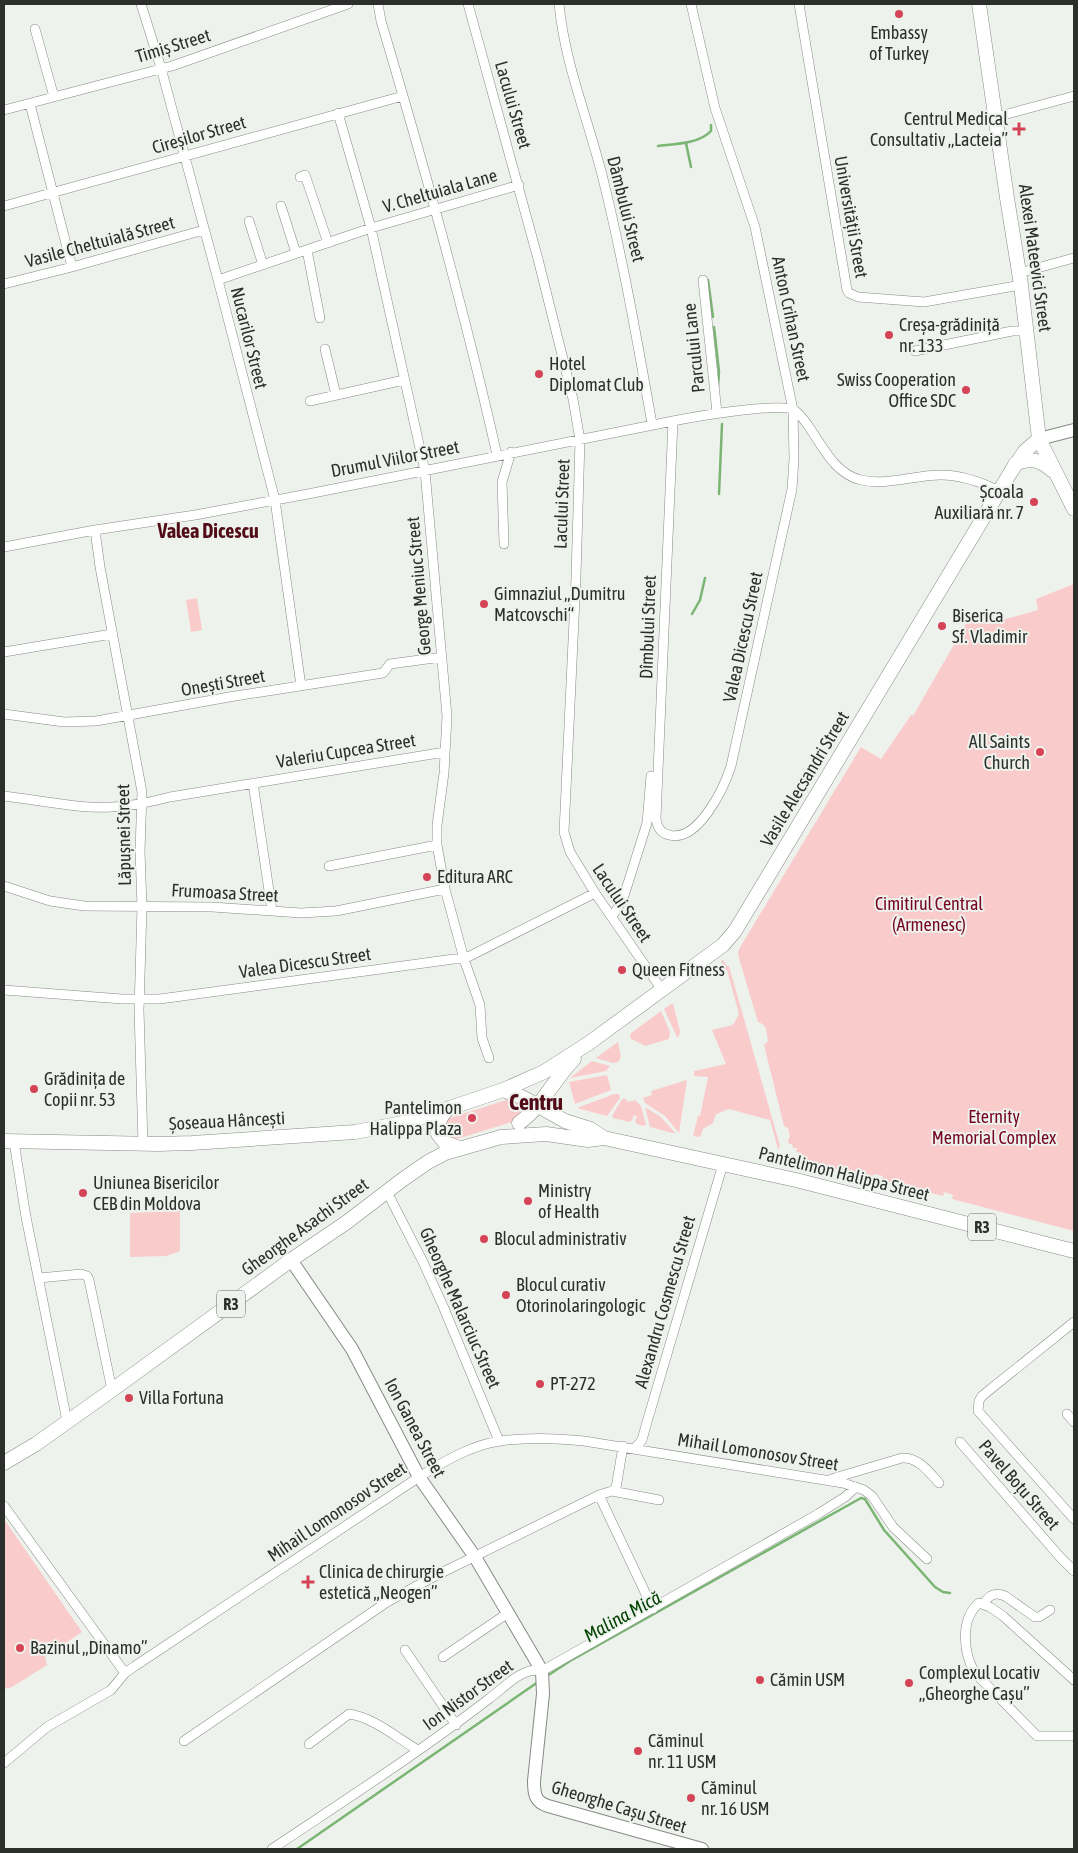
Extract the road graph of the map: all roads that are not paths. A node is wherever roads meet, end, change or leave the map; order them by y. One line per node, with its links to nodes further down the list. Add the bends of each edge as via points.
1 (141, 4): 10 (street, Nucarilor Street)
2 (348, 4): 10 (street, Timiș Street)
3 (378, 4): 11 (street)
4 (468, 4): 20 (street, Lacului Street)
5 (559, 4): 48 (street, Dâmbului Street, via 563,38 605,185 626,278)
6 (691, 4): 45 (street, Anton Crihan Street, via 719,123 755,227)
7 (799, 4): 34 (street, Universității Street, via 849,293 858,297 924,302)
8 (979, 4): 17 (main road, Alexei Mateevici Street)
9 (35, 29): 13 (street)
10 (161, 68): 13 (street, Timiș Street); 18 (street, Nucarilor Street)
11 (403, 96): 16 (street, Cireșilor Street); 24 (street)
12 (1074, 96): 17 (street)
13 (54, 98): 14 (street, Timiș Street)
14 (30, 104): 15 (street, Timiș Street); 21 (street)
15 (4, 110)
16 (338, 113): 18 (street, Cireșilor Street); 26 (street, George Meniuc Street)
17 (996, 117): 34 (main road, Alexei Mateevici Street)
18 (184, 156): 21 (street, Cireșilor Street); 27 (street, Nucarilor Street)
19 (300, 177): 28 (street, via 305,176)
20 (519, 185): 24 (street, V. Cheltuiala Lane); 51 (street, Lacului Street, via 573,399)
21 (53, 192): 22 (street, Cireșilor Street); 33 (street)
22 (4, 206)
23 (281, 206): 30 (street)
24 (436, 208): 26 (street, V. Cheltuiala Lane); 53 (street)
25 (249, 221): 32 (street)
26 (371, 228): 28 (street); 42 (street, George Meniuc Street)
27 (204, 230): 33 (street, Vasile Cheltuială Street); 35 (street, Nucarilor Street)
28 (328, 243): 29 (street)
29 (307, 250): 30 (street); 38 (street)
30 (296, 253): 32 (street)
31 (1074, 258): 34 (street)
32 (263, 264): 35 (street)
33 (72, 267): 37 (street, Vasile Cheltuială Street)
34 (1020, 279): 39 (main road, Alexei Mateevici Street)
35 (218, 280): 58 (street, Nucarilor Street)
36 (703, 280): 46 (street, Parcului Lane)
37 (4, 284)
38 (320, 318)
39 (1026, 331): 41 (street); 50 (main road, Alexei Mateevici Street)
40 (325, 349): 43 (street)
41 (915, 351)
42 (404, 380): 43 (street); 55 (street, George Meniuc Street)
43 (336, 395): 44 (street)
44 (310, 400)
45 (793, 410): 46 (street, Drumul Viilor Street); 57 (street, via 803,418 834,464 850,476 871,482 957,476 973,479); 74 (street, Valea Dicescu Street, via 792,489 731,766 717,797 699,823 680,836)
46 (717, 413): 47 (street, Drumul Viilor Street)
47 (673, 420): 48 (street, Drumul Viilor Street); 74 (street, Dîmbului Street, via 656,818 656,824)
48 (652, 424): 51 (street, Drumul Viilor Street)
49 (1074, 430): 50 (street)
50 (1039, 439): 54 (main road, Vasile Alecsandri Street); 56 (main road, Alexei Mateevici Street)
51 (580, 440): 52 (street, Drumul Viilor Street); 79 (street, Lacului Street, via 564,832 570,852)
52 (511, 452): 53 (street, Drumul Viilor Street); 61 (street, via 502,482)
53 (497, 455): 55 (street, Drumul Viilor Street)
54 (1016, 464): 56 (main road, via 1036,460); 57 (main road, Vasile Alecsandri Street)
55 (425, 471): 58 (street, Drumul Viilor Street); 65 (street, George Meniuc Street)
56 (1056, 474): 59 (main road, Alexei Mateevici Street)
57 (999, 491): 85 (main road, Vasile Alecsandri Street, via 740,924 723,945)
58 (274, 500): 60 (street, Drumul Viilor Street); 66 (street, Nucarilor Street)
59 (1074, 509)
60 (95, 530): 62 (street, Drumul Viilor Street); 63 (street, Lăpușnei Street)
61 (504, 544)
62 (4, 547)
63 (112, 634): 64 (street); 68 (street, Lăpușnei Street)
64 (4, 652)
65 (442, 658): 66 (street, Onești Street, via 390,664 383,673); 69 (street, George Meniuc Street, via 447,716)
66 (301, 686): 68 (street, Onești Street)
67 (4, 714): 68 (street, Onești Street, via 76,723)
68 (128, 716): 73 (street, Lăpușnei Street)
69 (445, 752): 71 (street, Valeriu Cupcea Street); 75 (street, George Meniuc Street)
70 (650, 776): 82 (street, via 647,823 623,899)
71 (253, 783): 73 (street, Valeriu Cupcea Street); 81 (street)
72 (4, 796): 73 (street, Valeriu Cupcea Street, via 93,807)
73 (142, 804): 80 (street, Lăpușnei Street)
74 (663, 833)
75 (437, 845): 76 (street); 78 (street, George Meniuc Street)
76 (329, 866)
77 (4, 886): 80 (street, Frumoasa Street, via 63,904)
78 (445, 889): 81 (street, Frumoasa Street, via 336,911); 83 (street, George Meniuc Street)
79 (595, 893): 82 (street, Lacului Street); 83 (street, Valea Dicescu Street)
80 (142, 906): 81 (street, Frumoasa Street); 86 (street, Lăpușnei Street)
81 (272, 911)
82 (612, 917): 85 (street, Lacului Street)
83 (464, 959): 86 (street, Valea Dicescu Street); 88 (street, George Meniuc Street, via 480,1005 482,1038)
84 (4, 990): 86 (street, Valea Dicescu Street)
85 (662, 990): 87 (main road, Vasile Alecsandri Street)
86 (140, 1000): 96 (street, Lăpușnei Street)
87 (589, 1043): 89 (main road, Vasile Alecsandri Street); 90 (main road, via 564,1069)
88 (490, 1058)
89 (510, 1092): 90 (main road, Pantelimon Halippa Street / R3); 91 (main road, Șoseaua Hâncești); 92 (main road, via 522,1100 525,1107)
90 (538, 1105): 92 (main road); 94 (main road, Pantelimon Halippa Street / R3)
91 (450, 1107): 96 (main road, Șoseaua Hâncești, via 408,1122 355,1132); 97 (main road, via 440,1118 438,1134 445,1143)
92 (519, 1123): 93 (main road, R3)
93 (501, 1137): 94 (main road, Pantelimon Halippa Street / R3, via 546,1134 588,1140); 97 (main road, R3)
94 (604, 1138): 98 (main road, Pantelimon Halippa Street / R3)
95 (9, 1142): 96 (main road, Șoseaua Hâncești); 103 (street)
96 (143, 1144)
97 (460, 1148): 99 (main road, Gheorghe Asachi Street / R3, via 428,1162)
98 (723, 1164): 100 (main road, Pantelimon Halippa Street / R3); 112 (street, Alexandru Cosmescu Street, via 642,1440)
99 (386, 1192): 102 (main road, Gheorghe Asachi Street / R3); 109 (street, Gheorghe Malarciuc Street, via 443,1306)
100 (1074, 1251): 101 (street)
101 (1074, 1257)
102 (291, 1260): 105 (main road, Gheorghe Asachi Street / R3); 114 (street, Ion Ganea Street, via 352,1349)
103 (39, 1278): 105 (street, via 81,1274 89,1280); 107 (street)
104 (1074, 1322): 122 (street, via 982,1396 978,1411)
105 (112, 1390): 107 (main road, Gheorghe Asachi Street / R3)
106 (1067, 1414): 108 (street)
107 (68, 1421): 113 (main road, Gheorghe Asachi Street / R3)
108 (1074, 1422)
109 (499, 1441): 111 (street, Mihail Lomonosov Street, via 548,1438); 114 (street, Mihail Lomonosov Street, via 452,1458)
110 (960, 1442): 125 (street, Pavel Boțu Street)
111 (623, 1446): 112 (street, Mihail Lomonosov Street); 118 (street, via 616,1488)
112 (635, 1448): 115 (street, Mihail Lomonosov Street)
113 (4, 1463)
114 (419, 1477): 123 (street, Ion Ganea Street); 133 (street, Mihail Lomonosov Street)
115 (829, 1479): 116 (street, via 910,1458); 117 (street, Mihail Lomonosov Street)
116 (939, 1483)
117 (856, 1487): 124 (street, Mihail Lomonosov Street, via 872,1496 893,1526); 127 (street, Ion Nistor Street, via 818,1514)
118 (612, 1491): 119 (street); 120 (street)
119 (599, 1495): 123 (street); 127 (street)
120 (659, 1500)
121 (4, 1506): 133 (street)
122 (1074, 1519)
123 (474, 1557): 129 (street, Ion Ganea Street); 137 (street, via 386,1602)
124 (927, 1559)
125 (1074, 1571)
126 (984, 1604): 128 (street, via 987,1597 1000,1593 1035,1617); 134 (street, via 1003,1616); 136 (street, via 975,1606 966,1625 966,1648 971,1667 1037,1736)
127 (653, 1609): 132 (street, Ion Nistor Street)
128 (1050, 1610)
129 (508, 1613): 131 (street); 132 (street, Ion Ganea Street)
130 (405, 1650): 135 (street)
131 (443, 1657)
132 (542, 1671): 135 (street, Ion Nistor Street, via 534,1669 519,1676); 142 (street, Gheorghe Cașu Street, via 543,1694 534,1790 541,1804)
133 (125, 1673): 140 (street, Mihail Lomonosov Street, via 111,1690 47,1727)
134 (1074, 1680)
135 (456, 1725): 139 (street, Ion Nistor Street)
136 (1074, 1736)
137 (184, 1741)
138 (309, 1744): 139 (street, Ion Nistor Street, via 349,1714 380,1726)
139 (418, 1750): 141 (street)
140 (4, 1763)
141 (272, 1849)
142 (702, 1849)

